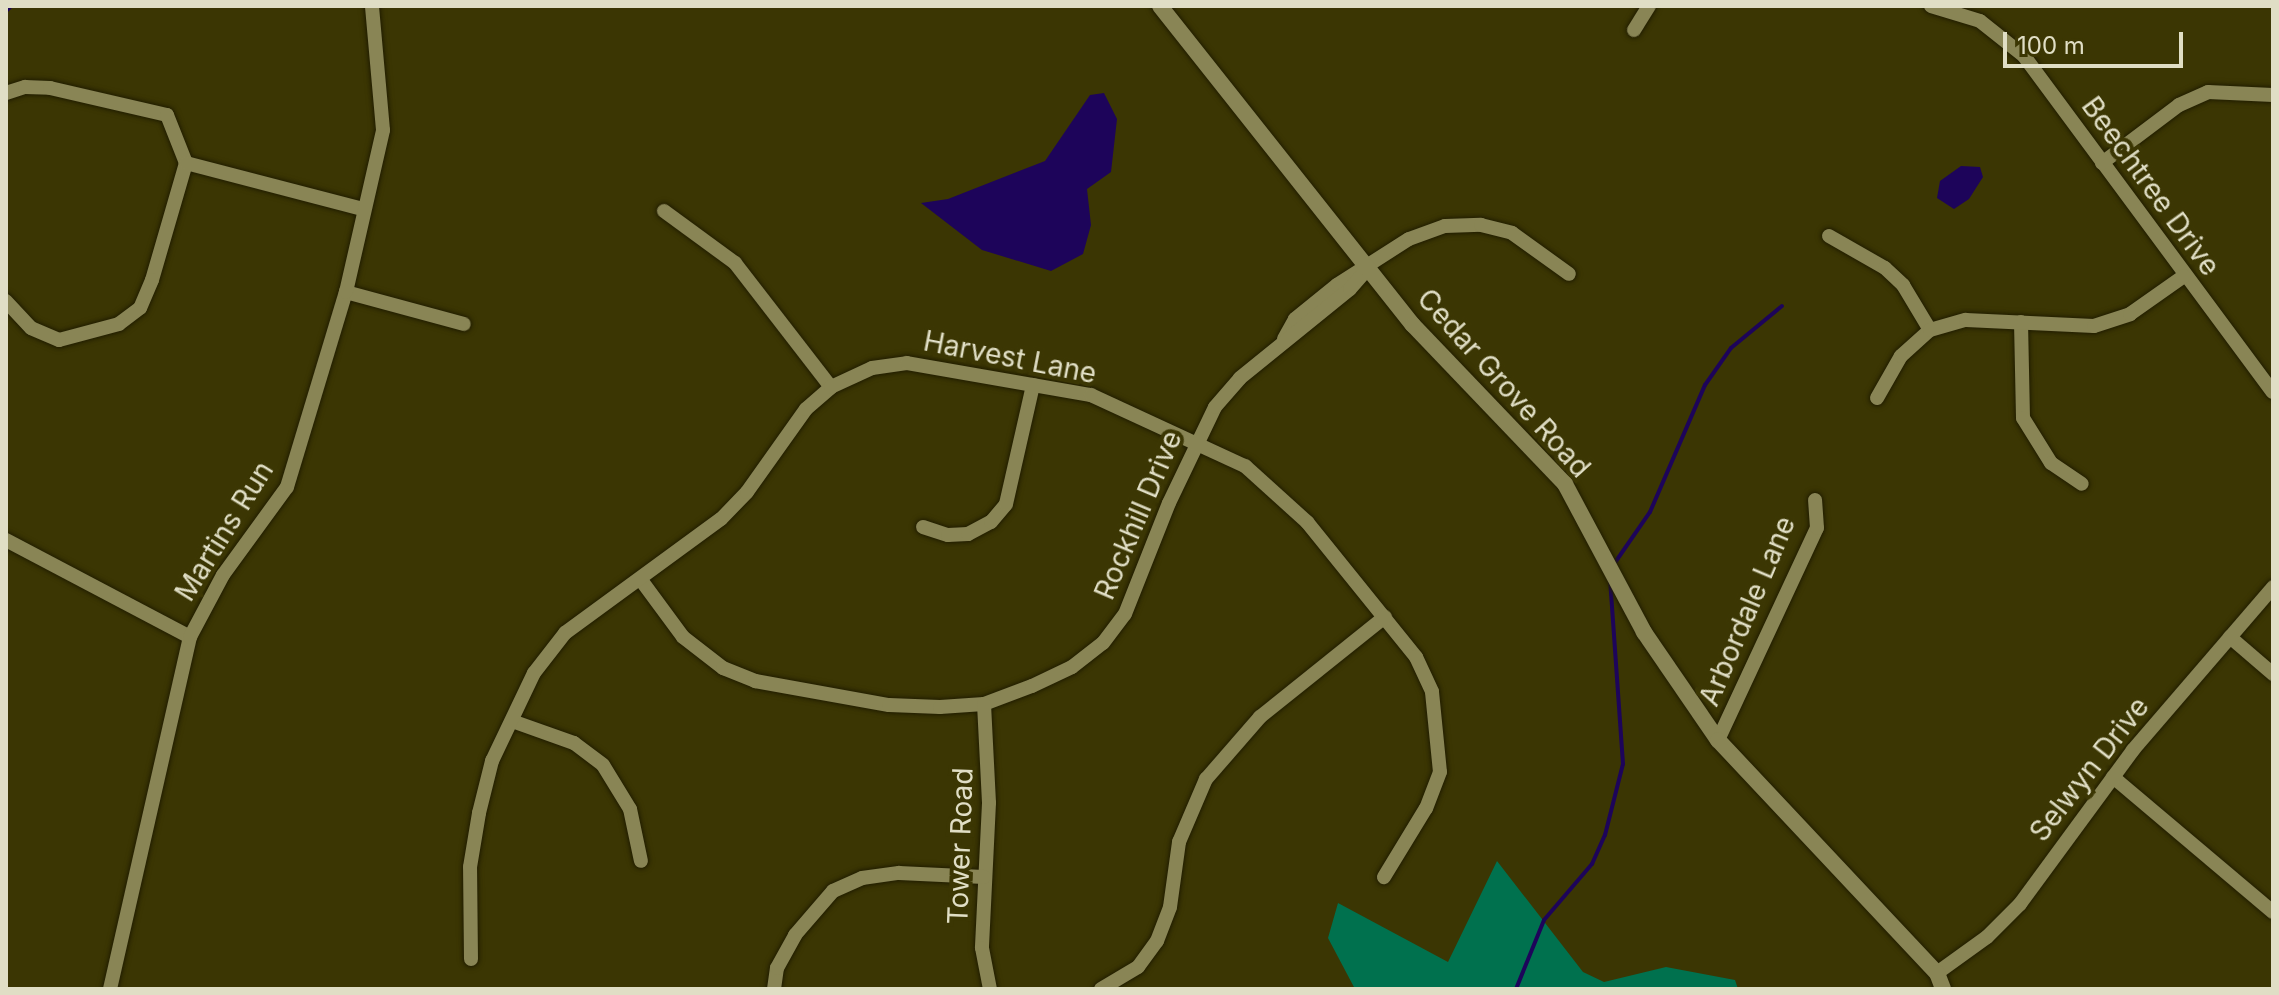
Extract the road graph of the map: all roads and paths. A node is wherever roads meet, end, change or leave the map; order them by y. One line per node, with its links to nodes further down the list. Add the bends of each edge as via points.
1 (372, 6): 10 (street, Martins Run, via 383,130)
2 (1160, 6): 13 (street, Cedar Grove Road)
3 (1649, 6): 5 (street)
4 (1931, 6): 9 (street, Beechtree Drive, via 1980,21 2003,36)
5 (1634, 30)
6 (6, 93): 8 (street, via 50,88 167,115)
7 (2273, 95): 9 (street, via 2208,92 2179,105)
8 (186, 163): 10 (street); 17 (street, via 140,308 119,324 59,340 31,328)
9 (2102, 163): 15 (street, Beechtree Drive)
10 (363, 209): 16 (street, Martins Run)
11 (664, 211): 22 (street, via 735,263)
12 (1829, 236): 20 (street, via 1885,268 1903,285)
13 (1368, 268): 14 (street, Rockhill Drive, via 1409,239 1463,223 1512,233); 25 (street, Rockhill Drive, via 1295,319 1282,343 1240,378); 38 (street, Cedar Grove Road, via 1451,368 1565,484 1644,632)
14 (1569, 274)
15 (2184, 276): 18 (street, via 2112,322 2072,327); 23 (street, Beechtree Drive)
16 (346, 292): 19 (street); 33 (street, Martins Run, via 287,487 223,575)
17 (6, 301)
18 (2021, 322): 20 (street, via 1966,320); 26 (street, via 2023,418 2051,463)
19 (464, 324)
20 (1930, 330): 24 (street, via 1901,356)
21 (1033, 385): 22 (street, Harvest Lane, via 907,363 872,368); 25 (street, Harvest Lane, via 1091,395); 28 (street, via 1006,504 991,522 968,534 948,535)
22 (831, 387): 30 (street, Harvest Lane, via 806,409 747,492 721,519)
23 (2273, 392)
24 (1877, 398)
25 (1196, 441): 32 (street, Harvest Lane, via 1276,490); 36 (street, Rockhill Drive, via 1141,581 1103,643 1072,667)
26 (2082, 484)
27 (1815, 500): 38 (street, Arbordale Lane, via 1817,528)
28 (923, 527)
29 (6, 540): 33 (street)
30 (641, 580): 36 (street, Rockhill Drive, via 683,637 723,668 755,681 889,705); 37 (street, Harvest Lane, via 565,633 534,673)
31 (2273, 587): 34 (street, Selwyn Drive)
32 (1385, 617): 42 (street, Harvest Lane, via 1416,657 1432,692 1440,772 1426,808); 49 (street, via 1260,717 1206,779 1179,842 1170,907 1157,941 1138,967)
33 (190, 637): 46 (street, Martins Run)
34 (2230, 637): 35 (street); 39 (street, Selwyn Drive)
35 (2273, 674)
36 (984, 704): 41 (street, Tower Road, via 989,761)
37 (512, 721): 40 (street, via 574,743 603,765 630,809); 44 (street, Harvest Lane, via 492,761 479,813 470,867)
38 (1718, 740): 45 (street, Cedar Grove Road)
39 (2113, 777): 43 (street); 45 (street, Selwyn Drive, via 2020,904)
40 (641, 861)
41 (984, 877): 47 (street, via 899,873 862,878 833,891 795,935 777,968); 48 (street, Tower Road, via 982,948)
42 (1384, 877)
43 (2273, 912)
44 (471, 959)
45 (1940, 981)
46 (110, 989)
47 (774, 989)
48 (990, 989)
49 (1101, 989)

